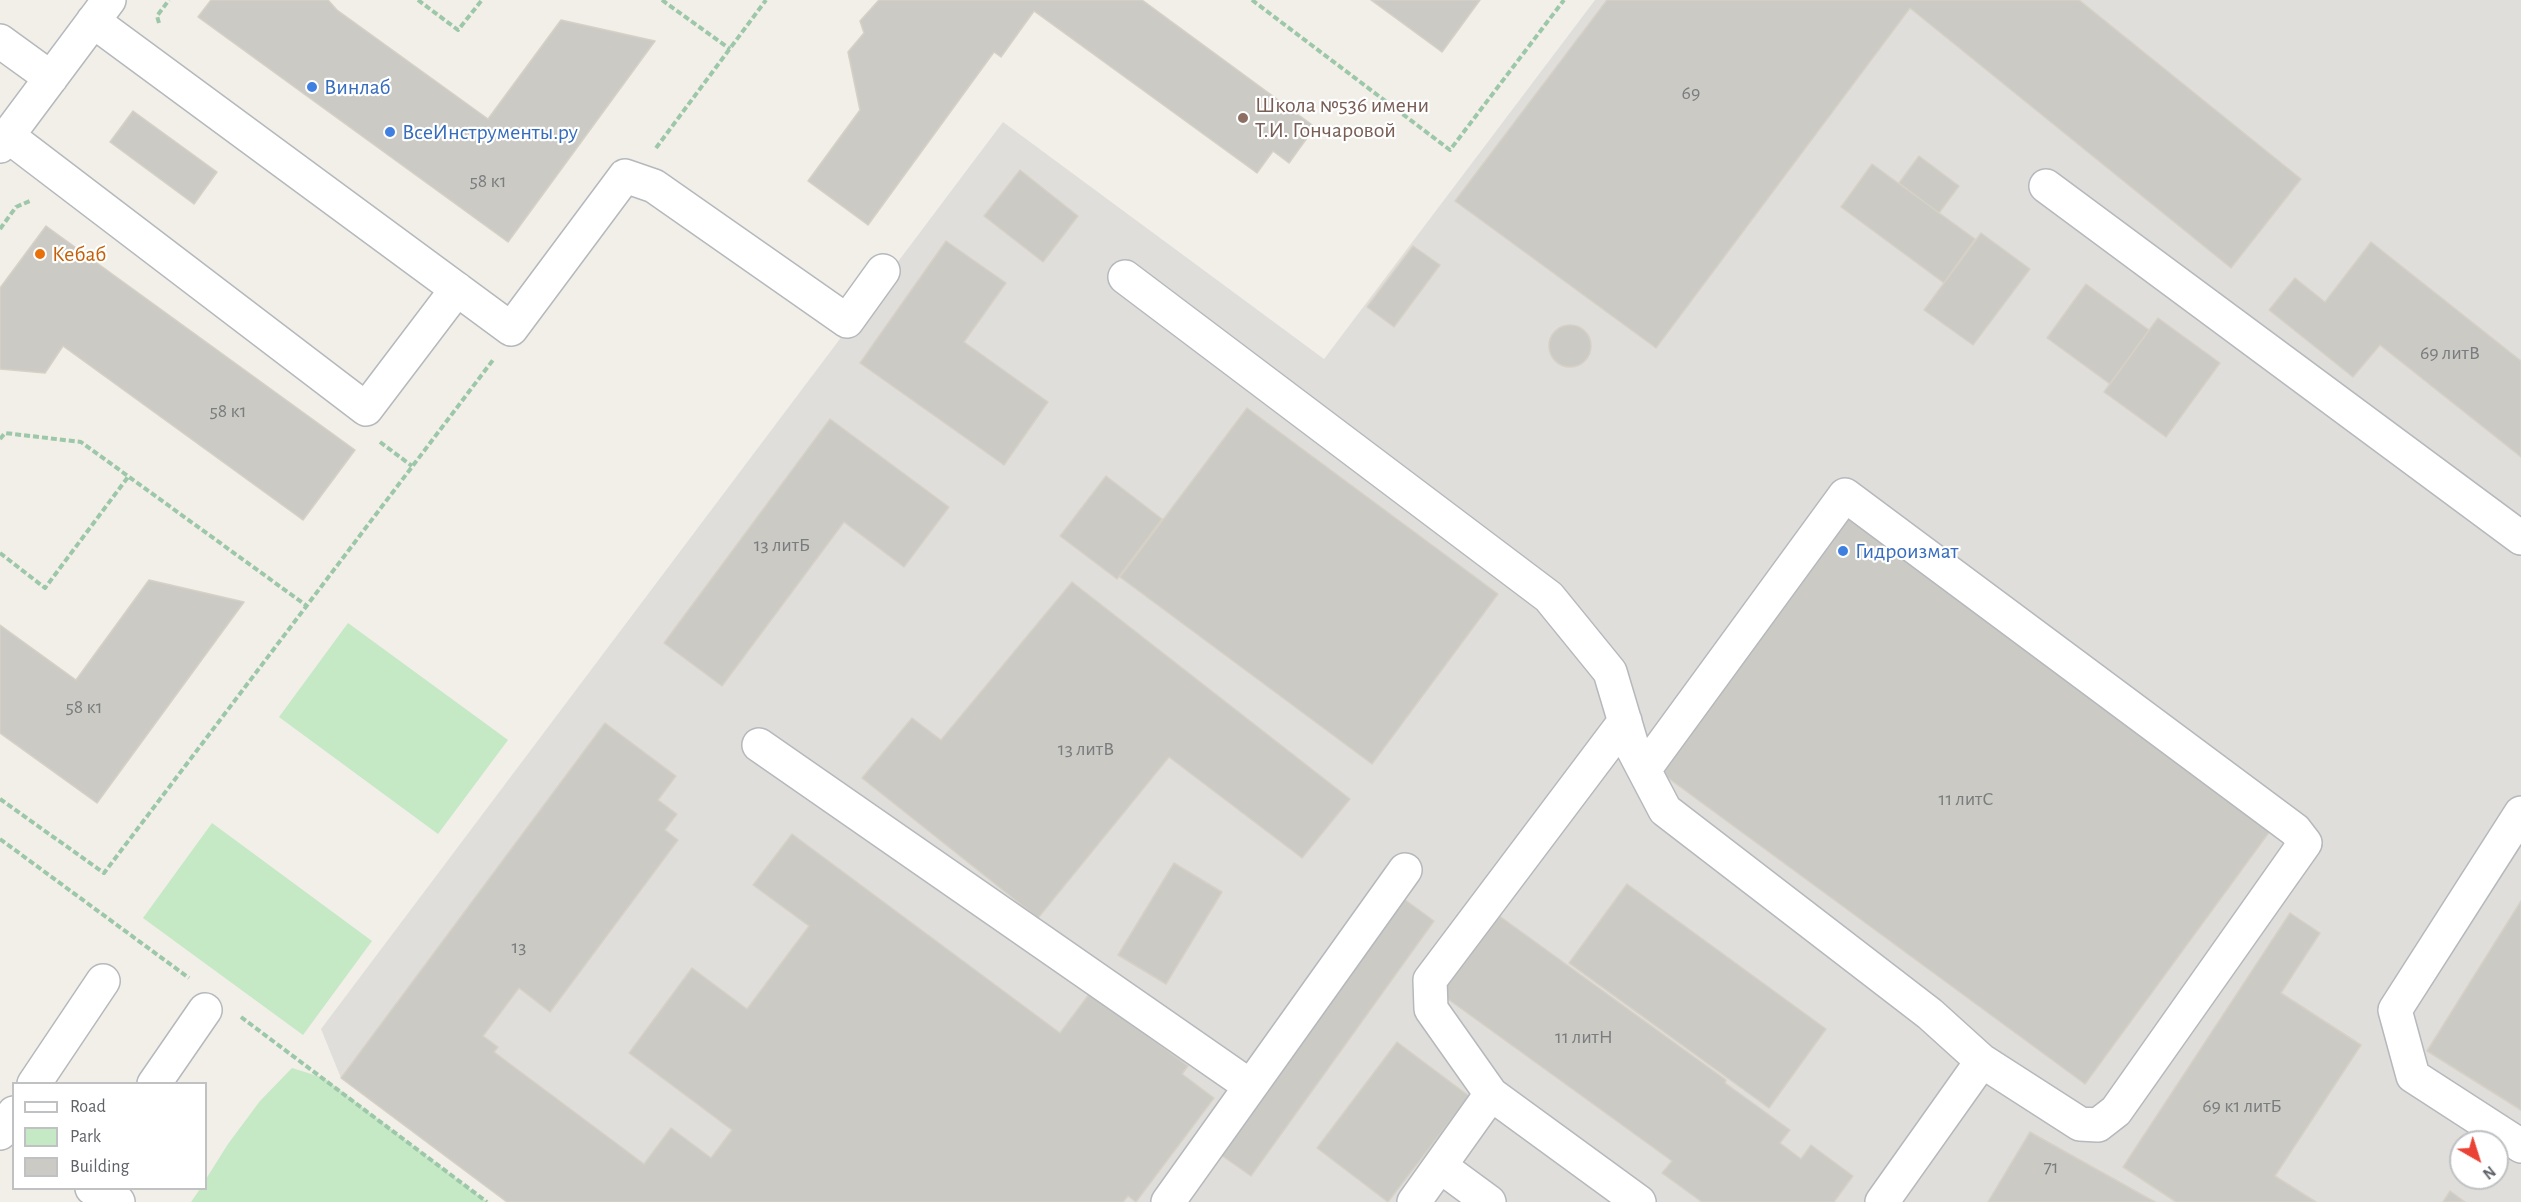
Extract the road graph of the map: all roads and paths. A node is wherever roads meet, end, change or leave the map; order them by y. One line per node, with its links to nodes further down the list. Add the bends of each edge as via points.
1 (169, 0): 9 (path, via 157,16)
2 (418, 0): 3 (path, via 458,30)
3 (482, 0)
4 (662, 0): 11 (path)
5 (766, 0): 11 (path)
6 (1252, 0): 7 (path, via 1450,150)
7 (1564, 0)
8 (101, 11): 12 (lane); 18 (lane)
9 (160, 27)
10 (0, 41): 12 (lane)
11 (729, 49): 14 (path)
12 (51, 78): 13 (lane)
13 (4, 141): 18 (lane, via 366,409)
14 (633, 179): 16 (lane, via 654,186 847,321); 19 (lane, via 625,176)
15 (2046, 186): 22 (lane)
16 (883, 271)
17 (1125, 277): 25 (lane, via 1549,597 1610,672)
18 (457, 289): 19 (lane)
19 (512, 329): 24 (path, via 504,346)
20 (0, 439): 21 (path, via 5,433 81,442)
21 (128, 477): 23 (path, via 45,588); 24 (path)
22 (2521, 538)
23 (0, 553)
24 (307, 606): 28 (path, via 104,873)
25 (1625, 721): 27 (lane); 38 (lane, via 1430,980 1431,1009)
26 (759, 745): 37 (lane)
27 (1644, 770): 34 (lane, via 1665,810 1930,1014); 34 (lane, via 1845,495 2295,830 2305,843 2116,1111 2098,1125 2080,1124)
28 (0, 799)
29 (2521, 813): 41 (lane, via 2395,1010 2413,1076)
30 (0, 839): 33 (path)
31 (1404, 870): 37 (lane)
32 (103, 981): 35 (lane)
33 (211, 1001): 36 (lane); 45 (path)
34 (1982, 1061): 50 (lane)
35 (35, 1082)
36 (155, 1082)
37 (1250, 1086): 46 (lane)
38 (1491, 1094): 42 (lane); 49 (lane)
39 (12, 1116): 40 (lane)
40 (0, 1133)
41 (2521, 1146)
42 (1440, 1166): 47 (lane); 48 (lane)
43 (96, 1190): 44 (lane)
44 (118, 1202)
45 (487, 1202)
46 (1168, 1202)
47 (1414, 1202)
48 (1489, 1202)
49 (1639, 1202)
50 (1882, 1202)

